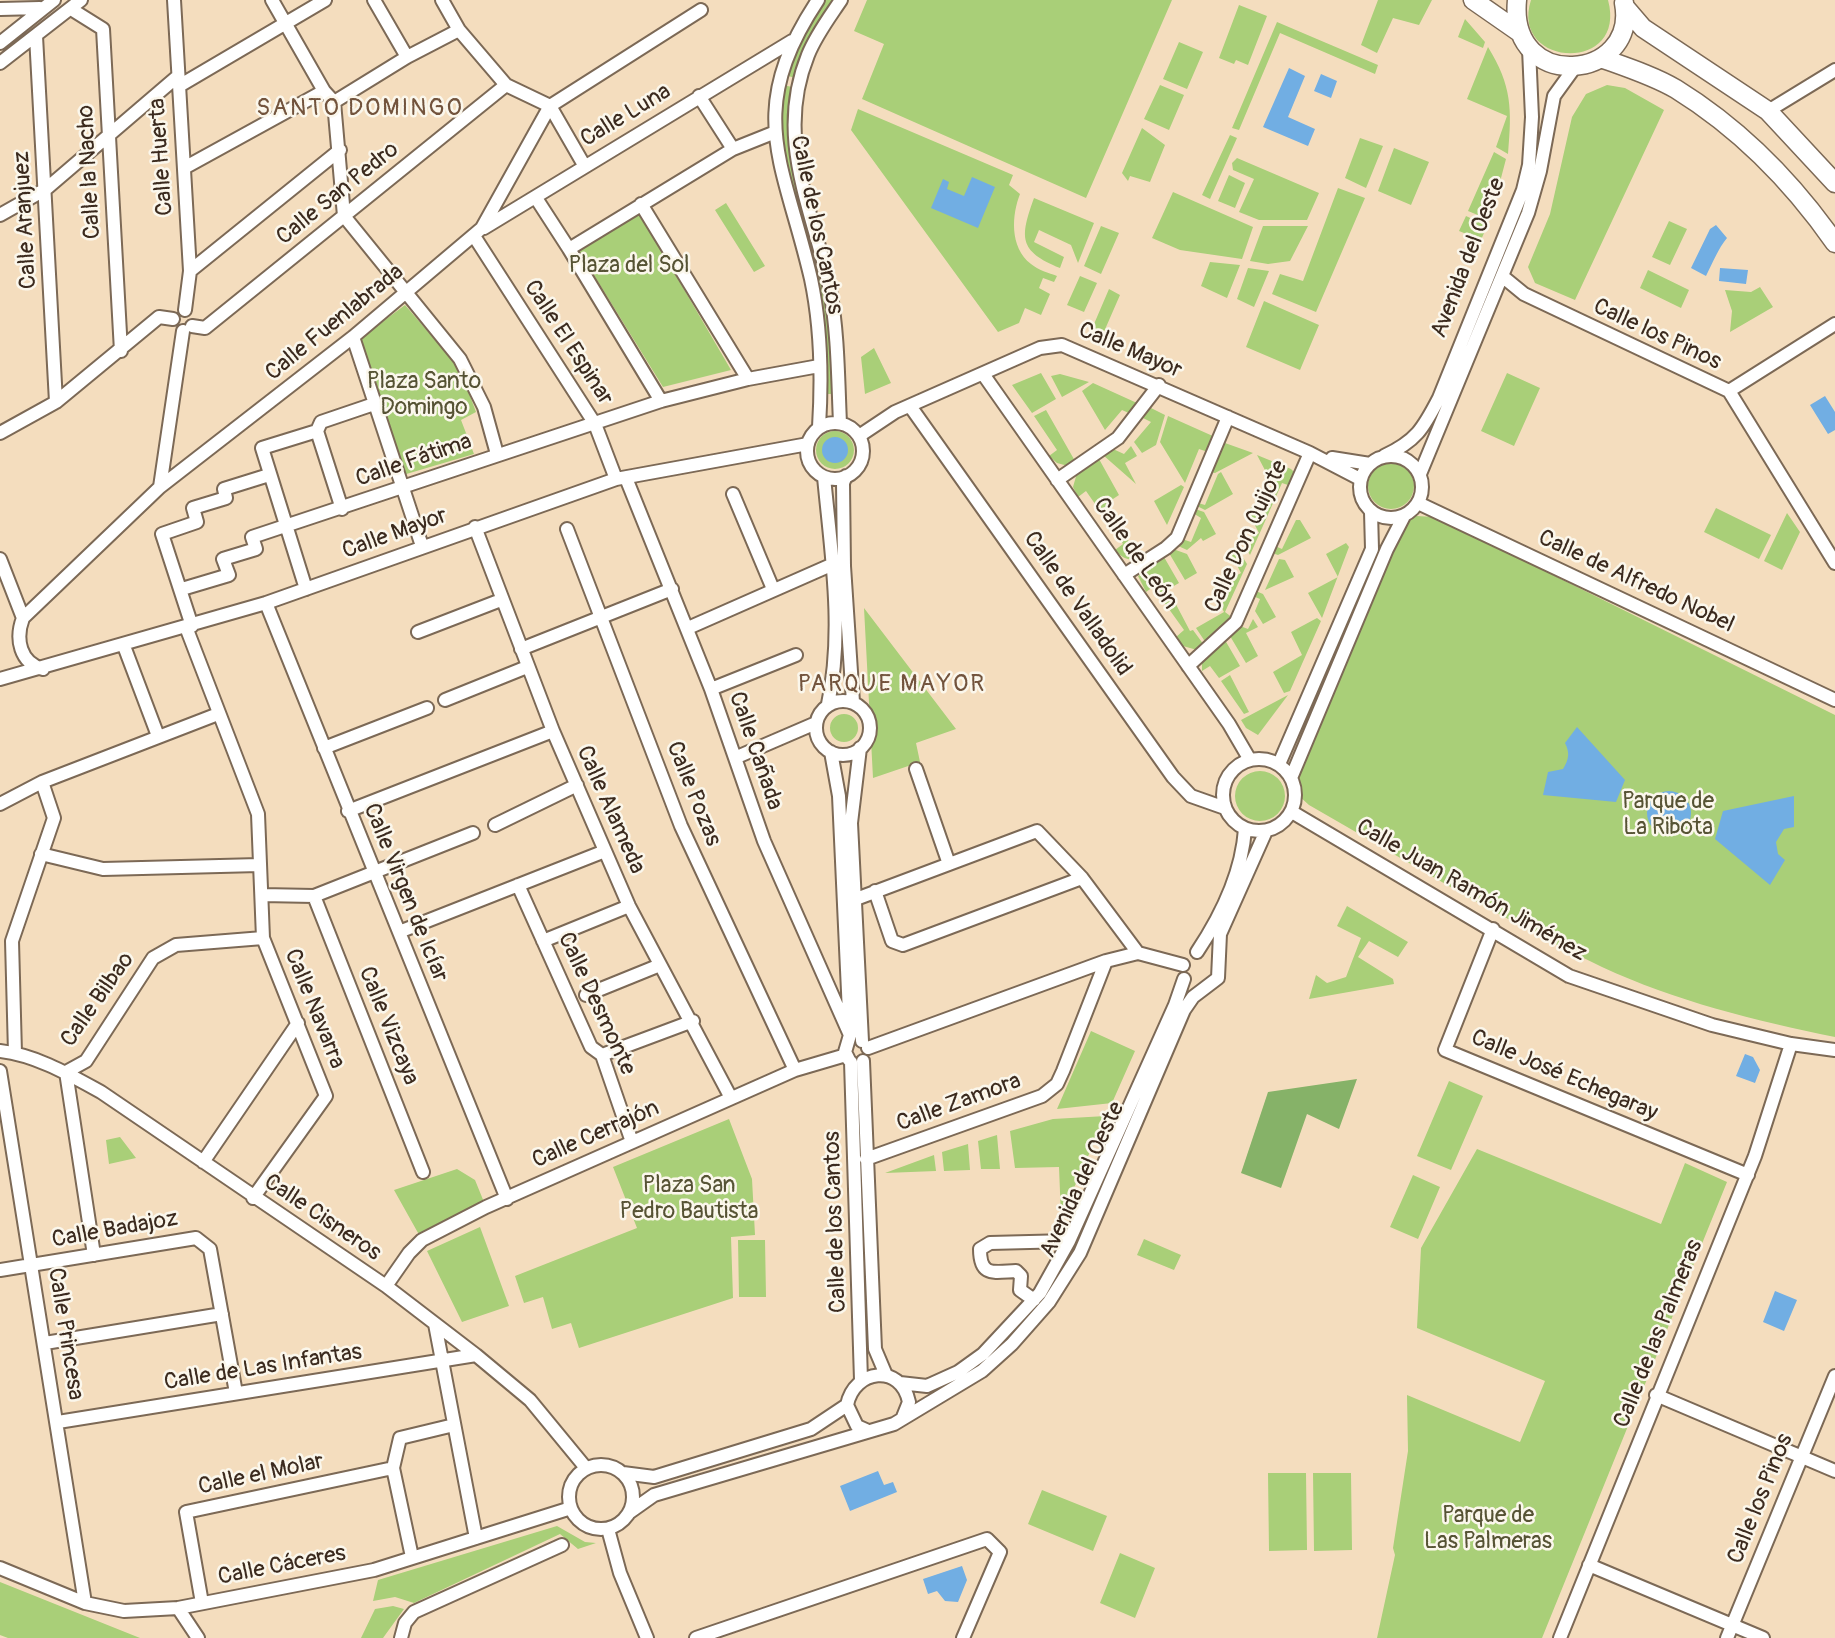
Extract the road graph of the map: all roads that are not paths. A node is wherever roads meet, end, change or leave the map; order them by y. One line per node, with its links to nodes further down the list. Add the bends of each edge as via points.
1 (174, 0): 28 (street, Calle Huerta)
2 (272, 0): 15 (street)
3 (323, 0): 15 (street)
4 (374, 0): 23 (street)
5 (442, 0): 16 (street)
6 (818, 0): 20 (street, Calle de los Cantos)
7 (841, 0): 69 (street, Calle de los Cantos, via 807,56 793,127 796,162 830,291)
8 (1473, 0): 17 (street)
9 (1517, 0): 17 (street)
10 (51, 3): 13 (street, via 27,10); 18 (street)
11 (76, 4): 19 (street); 36 (street, Calle la Nacho, via 103,29)
12 (1624, 4): 24 (street, via 1620,36); 34 (street, via 1643,28)
13 (0, 9)
14 (701, 10): 33 (street, Calle Fuenlabrada)
15 (286, 24): 28 (street); 30 (street)
16 (459, 30): 23 (street); 29 (street)
17 (1518, 32): 21 (street)
18 (3, 36): 22 (street)
19 (36, 36): 22 (street); 42 (street, Calle Aranjuez)
20 (792, 41): 31 (street, Calle Luna); 35 (street, Calle de los Cantos, via 780,79)
21 (1529, 49): 26 (street, via 1542,60); 78 (street, Avenida del Oeste, via 1532,133 1518,208 1430,416 1414,439)
22 (18, 50): 25 (street)
23 (407, 57): 32 (street)
24 (1601, 58): 26 (street); 48 (street, via 1675,89 1741,137 1809,205)
25 (0, 63)
26 (1575, 67): 51 (street, Avenida del Oeste, via 1554,96 1540,171)
27 (1835, 70): 34 (street)
28 (178, 81): 36 (street); 40 (street, Calle Huerta)
29 (506, 85): 33 (street); 46 (street, Calle San Pedro)
30 (324, 91): 32 (street); 40 (street)
31 (699, 96): 37 (street); 39 (street, Calle Luna)
32 (334, 102): 38 (street)
33 (550, 106): 39 (street); 47 (street, Calle Fuenlabrada)
34 (1768, 111): 41 (street)
35 (773, 133): 37 (street); 59 (street, Calle de los Cantos, via 811,281)
36 (109, 134): 42 (street); 58 (street, Calle la Nacho)
37 (733, 149): 44 (street)
38 (340, 150): 46 (street); 50 (street)
39 (584, 165): 43 (street, Calle Luna)
40 (184, 168): 50 (street, Calle Huerta)
41 (1835, 183)
42 (46, 189): 45 (street); 65 (street, Calle Aranjuez)
43 (536, 198): 47 (street, Calle Luna); 49 (street)
44 (641, 204): 49 (street); 61 (street)
45 (0, 215)
46 (344, 216): 52 (street); 56 (street, Calle San Pedro, via 205,328)
47 (478, 232): 52 (street, Calle Fuenlabrada); 70 (street, Calle El Espinar)
48 (1835, 243)
49 (569, 248): 64 (street)
50 (190, 271): 53 (street, Calle Huerta)
51 (1503, 276): 63 (street, Calle los Pinos, via 1524,294); 80 (street, Avenida del Oeste)
52 (405, 294): 57 (street, Calle Fuenlabrada); 77 (street, via 460,359 484,407)
53 (185, 310): 54 (street); 56 (street, via 192,314)
54 (173, 319): 56 (street, via 175,327); 58 (street, via 159,317)
55 (1835, 324): 63 (street)
56 (188, 329): 88 (street)
57 (353, 337): 66 (street); 88 (street, Calle Fuenlabrada)
58 (121, 351): 65 (street)
59 (819, 366): 61 (street, Calle Fátima); 71 (street, Calle de los Cantos)
60 (983, 373): 62 (street, Calle Mayor, via 1040,348 1062,345); 67 (street, Calle Mayor); 86 (street, Calle de León)
61 (748, 379): 64 (street, Calle Fátima)
62 (1159, 385): 68 (street, Calle Mayor); 86 (street, via 1118,438)
63 (1729, 391): 99 (street, Calle los Pinos)
64 (661, 401): 70 (street, Calle Fátima)
65 (56, 402): 73 (street)
66 (374, 404): 72 (street, via 321,422); 87 (street)
67 (909, 406): 74 (street, Calle Mayor); 141 (street, Calle de Valladolid, via 1173,777 1191,796)
68 (1228, 417): 76 (street, Calle Mayor); 101 (street, via 1177,538)
69 (840, 423): 71 (street); 74 (street)
70 (595, 424): 77 (street, Calle Fátima); 84 (street, Calle El Espinar)
71 (819, 428): 75 (street)
72 (317, 430): 81 (street, via 262,449); 91 (street)
73 (0, 433)
74 (859, 436): 83 (street, via 861,461)
75 (808, 444): 82 (street, via 811,466); 84 (street, Calle Mayor)
76 (1310, 453): 79 (street, Calle Mayor); 85 (street, Calle Mayor); 116 (street, Calle Don Quijote, via 1236,622)
77 (497, 454): 87 (street, Calle Fátima)
78 (1384, 456): 79 (street); 80 (street, via 1408,460)
79 (1370, 464): 85 (street)
80 (1420, 474): 90 (street)
81 (269, 475): 94 (street); 102 (street, via 224,489 226,498 193,508 197,522 162,534)
82 (824, 477): 83 (street); 100 (street)
83 (846, 477): 123 (street, via 844,550)
84 (621, 478): 95 (street, Calle Mayor); 104 (street, Calle Cañada)
85 (1360, 479): 92 (street, via 1361,497)
86 (1057, 480): 101 (street, Calle de León)
87 (402, 485): 91 (street, Calle Fátima); 97 (street)
88 (160, 487): 108 (street, Calle Fuenlabrada)
89 (733, 494): 105 (street)
90 (1419, 503): 93 (street); 122 (street, Calle de Alfredo Nobel)
91 (342, 509): 94 (street, Calle Fátima)
92 (1371, 512): 93 (street, via 1387,519); 135 (street, via 1372,549)
93 (1404, 516): 137 (street)
94 (287, 527): 102 (street, Calle Fátima, via 252,537 256,549 223,559 229,575); 103 (street)
95 (475, 527): 97 (street, Calle Mayor); 106 (street, Calle Alameda)
96 (567, 529): 109 (street, Calle Pozas)
97 (422, 546): 103 (street, Calle Mayor)
98 (0, 558): 108 (street)
99 (1835, 563)
100 (831, 565): 105 (street); 124 (street, via 835,676)
101 (1124, 575): 116 (street, Calle de León)
102 (182, 589): 110 (street)
103 (306, 589): 107 (street, Calle Mayor)
104 (672, 589): 109 (street); 111 (street, Calle Cañada)
105 (772, 589): 111 (street)
106 (501, 600): 112 (street); 114 (street, Calle Alameda)
107 (266, 603): 110 (street, Calle Mayor); 130 (street, Calle Virgen de Icíar)
108 (23, 618): 118 (street, via 18,632 24,656 32,666)
109 (602, 619): 114 (street); 182 (street, Calle Pozas, via 681,826)
110 (189, 627): 113 (street, Calle Mayor); 126 (street)
111 (688, 628): 120 (street, Calle Cañada)
112 (418, 632)
113 (124, 646): 118 (street, Calle Mayor); 129 (street)
114 (521, 649): 117 (street, Calle Alameda)
115 (796, 655): 120 (street)
116 (1188, 666): 134 (street, Calle de León)
117 (527, 667): 121 (street); 128 (street, Calle Alameda)
118 (43, 669): 119 (street, Calle Mayor)
119 (0, 679)
120 (711, 689): 133 (street, Calle Cañada)
121 (445, 700)
122 (1835, 700)
123 (853, 702): 124 (street); 131 (street, via 870,725)
124 (828, 704): 127 (street)
125 (427, 708): 130 (street)
126 (218, 714): 129 (street); 151 (street, via 258,814)
127 (816, 723): 132 (street, via 819,740); 133 (street)
128 (553, 731): 139 (street, Calle Alameda); 142 (street)
129 (158, 736): 138 (street)
130 (324, 748): 142 (street, Calle Virgen de Icíar)
131 (860, 748): 132 (street, via 846,754); 158 (street, via 851,822)
132 (831, 752): 175 (street, via 839,796)
133 (737, 757): 175 (street, Calle Cañada, via 764,841)
134 (1250, 760): 135 (street); 141 (street, via 1224,784)
135 (1279, 764): 137 (street)
136 (916, 769): 150 (street)
137 (1291, 778): 143 (street, via 1295,789)
138 (42, 782): 140 (street); 149 (street, via 54,818)
139 (576, 785): 144 (street); 148 (street, Calle Alameda)
140 (0, 803)
141 (1225, 807): 145 (street)
142 (348, 811): 152 (street, Calle Virgen de Icíar)
143 (1292, 812): 146 (street); 160 (street, Calle Juan Ramón Jiménez)
144 (495, 825)
145 (1245, 829): 146 (street); 164 (street, via 1243,857)
146 (1266, 831): 167 (street, via 1220,934)
147 (473, 833): 152 (street)
148 (605, 851): 154 (street); 159 (street, Calle Alameda)
149 (41, 854): 151 (street, via 103,869); 179 (street, via 12,941)
150 (949, 864): 153 (street, via 1037,831); 155 (street)
151 (259, 865): 156 (street)
152 (375, 872): 157 (street); 161 (street, Calle Virgen de Icíar)
153 (1082, 878): 155 (street, via 903,945 892,941); 165 (street)
154 (518, 885): 161 (street); 163 (street, Calle Desmonte)
155 (875, 891): 158 (street)
156 (262, 895): 157 (street); 162 (street, Calle Navarra)
157 (314, 896): 189 (street, Calle Vizcaya)
158 (856, 899): 175 (street)
159 (629, 906): 163 (street); 168 (street, Calle Alameda)
160 (1493, 929): 176 (street, Calle Juan Ramón Jiménez, via 1569,976 1712,1025); 190 (street, Calle José Echegaray, via 1446,1050)
161 (399, 932): 192 (street, Calle Virgen de Icíar)
162 (263, 938): 174 (street, Calle Navarra); 184 (street, Calle Bilbao, via 176,945 153,958 86,1061)
163 (543, 941): 180 (street, Calle Desmonte, via 591,1047)
164 (1197, 952): 167 (street, via 1209,954); 169 (street)
165 (1138, 953): 166 (street); 169 (street)
166 (1106, 961): 175 (street); 187 (street, Calle Zamora, via 1063,1071 1042,1096)
167 (1217, 962): 171 (street, via 1218,978)
168 (660, 965): 172 (street); 173 (street, Calle Alameda)
169 (1183, 965): 170 (street)
170 (1184, 979): 171 (street); 193 (street, Avenida del Oeste)
171 (1206, 989): 211 (street, Avenida del Oeste, via 1184,1010 1080,1253 1049,1302 982,1371)
172 (586, 995)
173 (692, 1021): 180 (street); 185 (street, Calle Alameda)
174 (298, 1023): 188 (street); 191 (street, Calle Navarra, via 327,1096)
175 (857, 1041): 181 (street); 181 (street, via 868,1055)
176 (1791, 1044): 177 (street, Calle Juan Ramón Jiménez); 190 (street, Calle de las Palmeras)
177 (1835, 1050)
178 (0, 1051): 179 (street, Calle Cisneros)
179 (15, 1053): 184 (street, Calle Cisneros)
180 (602, 1055): 186 (street, Calle Desmonte)
181 (853, 1059): 182 (street, Calle Cerrajón); 187 (street, Calle de los Cantos); 206 (street, Calle de los Cantos)
182 (795, 1070): 185 (street, Calle Cerrajón)
183 (0, 1071): 195 (street, Calle Princesa)
184 (65, 1073): 188 (street, Calle Cisneros, via 101,1092); 194 (street, Calle Bilbao)
185 (731, 1098): 186 (street, Calle Cerrajón)
186 (632, 1142): 192 (street, Calle Cerrajón)
187 (866, 1159): 204 (street, Calle de los Cantos, via 875,1349)
188 (203, 1162): 191 (street, Calle Cisneros)
189 (423, 1172)
190 (1748, 1175): 209 (street, Calle de las Palmeras)
191 (253, 1198): 197 (street, Calle Cisneros)
192 (507, 1199): 197 (street, Calle Cerrajón, via 422,1240)
193 (1069, 1241): 198 (street, Avenida del Oeste); 198 (street, Avenida del Oeste, via 990,1243 979,1249 983,1269 1016,1271 1021,1276 1020,1290)
194 (94, 1255): 195 (street, Calle Badajoz); 199 (street, Calle Badajoz, via 196,1238 211,1249)
195 (32, 1266): 196 (street, Calle Badajoz); 201 (street, Calle Princesa)
196 (0, 1270)
197 (386, 1286): 200 (street, Calle Cisneros)
198 (1034, 1300): 207 (street, Avenida del Oeste, via 983,1354 958,1372 927,1385)
199 (222, 1314): 201 (street); 208 (street, Calle Badajoz)
200 (435, 1324): 202 (street, Calle Cisneros); 203 (street)
201 (45, 1343): 212 (street, Calle Princesa)
202 (476, 1354): 203 (street, Calle de Las Infantas); 217 (street, Calle Cisneros, via 530,1400)
203 (442, 1360): 208 (street, Calle de Las Infantas); 213 (street)
204 (886, 1375): 206 (street); 207 (street)
205 (1835, 1376): 215 (street, Calle los Pinos)
206 (862, 1380): 210 (street)
207 (900, 1382): 211 (street, via 909,1402)
208 (236, 1393): 212 (street, Calle de Las Infantas)
209 (1656, 1395): 215 (street); 226 (street, Calle de las Palmeras)
210 (847, 1405): 214 (street, via 857,1426); 219 (street, via 800,1433 654,1476)
211 (903, 1417): 214 (street, via 880,1429)
212 (58, 1422): 228 (street, Calle Princesa)
213 (454, 1425): 216 (street, via 400,1438); 223 (street)
214 (866, 1430): 221 (street, via 654,1495)
215 (1801, 1457): 218 (street); 231 (street, Calle los Pinos)
216 (393, 1468): 225 (street); 229 (street, Calle el Molar, via 186,1512)
217 (586, 1468): 219 (street, via 605,1465); 220 (street, via 569,1490)
218 (1835, 1471)
219 (622, 1473): 221 (street, via 633,1491)
220 (571, 1508): 222 (street, via 590,1528); 223 (street, Calle Cáceres)
221 (630, 1512): 222 (street)
222 (608, 1529): 234 (street, via 620,1573)
223 (476, 1538): 225 (street, Calle Cáceres)
224 (562, 1545): 233 (street, via 414,1612 405,1622)
225 (412, 1557): 229 (street, Calle Cáceres, via 374,1570)
226 (1589, 1565): 231 (street); 237 (street, Calle de las Palmeras)
227 (0, 1568): 228 (street, Calle Cáceres)
228 (85, 1603): 230 (street, Calle Cáceres, via 124,1611)
229 (202, 1603): 230 (street, Calle Cáceres)
230 (178, 1608): 232 (street)
231 (1732, 1625): 238 (street, Calle los Pinos); 239 (street)
232 (198, 1638)
233 (401, 1638)
234 (647, 1638)
235 (696, 1638): 236 (street, via 986,1539 1000,1552)
236 (963, 1638)
237 (1560, 1638)
238 (1727, 1638)
239 (1763, 1638)

